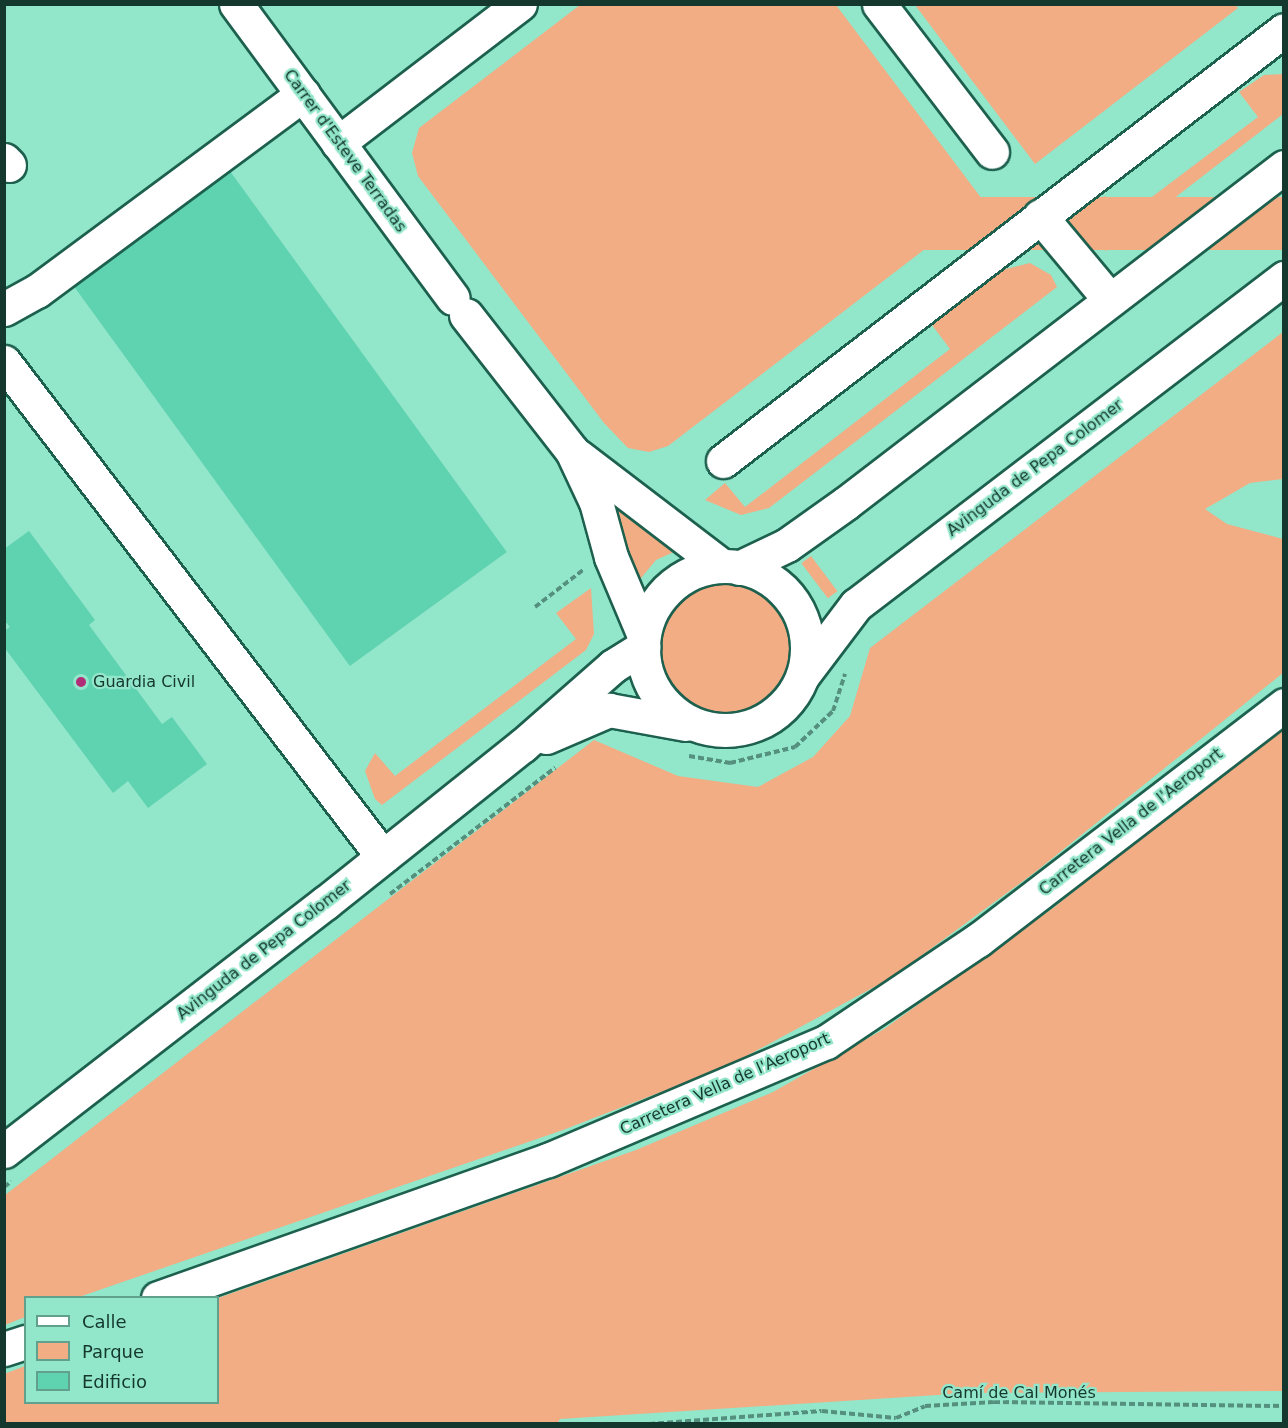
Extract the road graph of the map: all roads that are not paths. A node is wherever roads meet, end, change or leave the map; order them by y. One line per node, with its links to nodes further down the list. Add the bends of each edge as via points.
1 (236, 4): 5 (street, Carrer d'Esteve Terradas)
2 (520, 4): 6 (street)
3 (879, 4): 7 (street)
4 (1284, 30): 9 (street)
5 (303, 94): 6 (street, Carrer d'Esteve Terradas); 12 (street, via 37,291)
6 (338, 143): 14 (street, Carrer d'Esteve Terradas)
7 (992, 152)
8 (1284, 167): 11 (street)
9 (1040, 216): 11 (street); 15 (street)
10 (1284, 278): 18 (street, Avinguda de Pepa Colomer, via 856,605)
11 (1110, 300): 16 (street, via 787,545)
12 (4, 309)
13 (4, 362): 22 (street)
14 (572, 451): 16 (street, Carrer d'Esteve Terradas); 17 (street, Carrer d'Esteve Terradas, via 596,502 611,557)
15 (723, 461)
16 (730, 567): 17 (street, via 694,571 662,594); 18 (street, via 769,578 790,597 807,639)
17 (643, 640): 20 (street, via 652,688 668,709); 21 (street, Avinguda de Pepa Colomer)
18 (803, 675): 20 (street, via 784,706 768,719 750,727)
19 (1284, 705): 24 (street, Carretera Vella de l'Aeroport, via 978,940 826,1042 548,1160)
20 (713, 731): 21 (street, Avinguda de Pepa Colomer, via 609,710)
21 (522, 746): 22 (street, Avinguda de Pepa Colomer)
22 (383, 857): 23 (street, Avinguda de Pepa Colomer)
23 (4, 1151)
24 (164, 1296)
25 (24, 1343): 26 (street)
26 (4, 1349)

